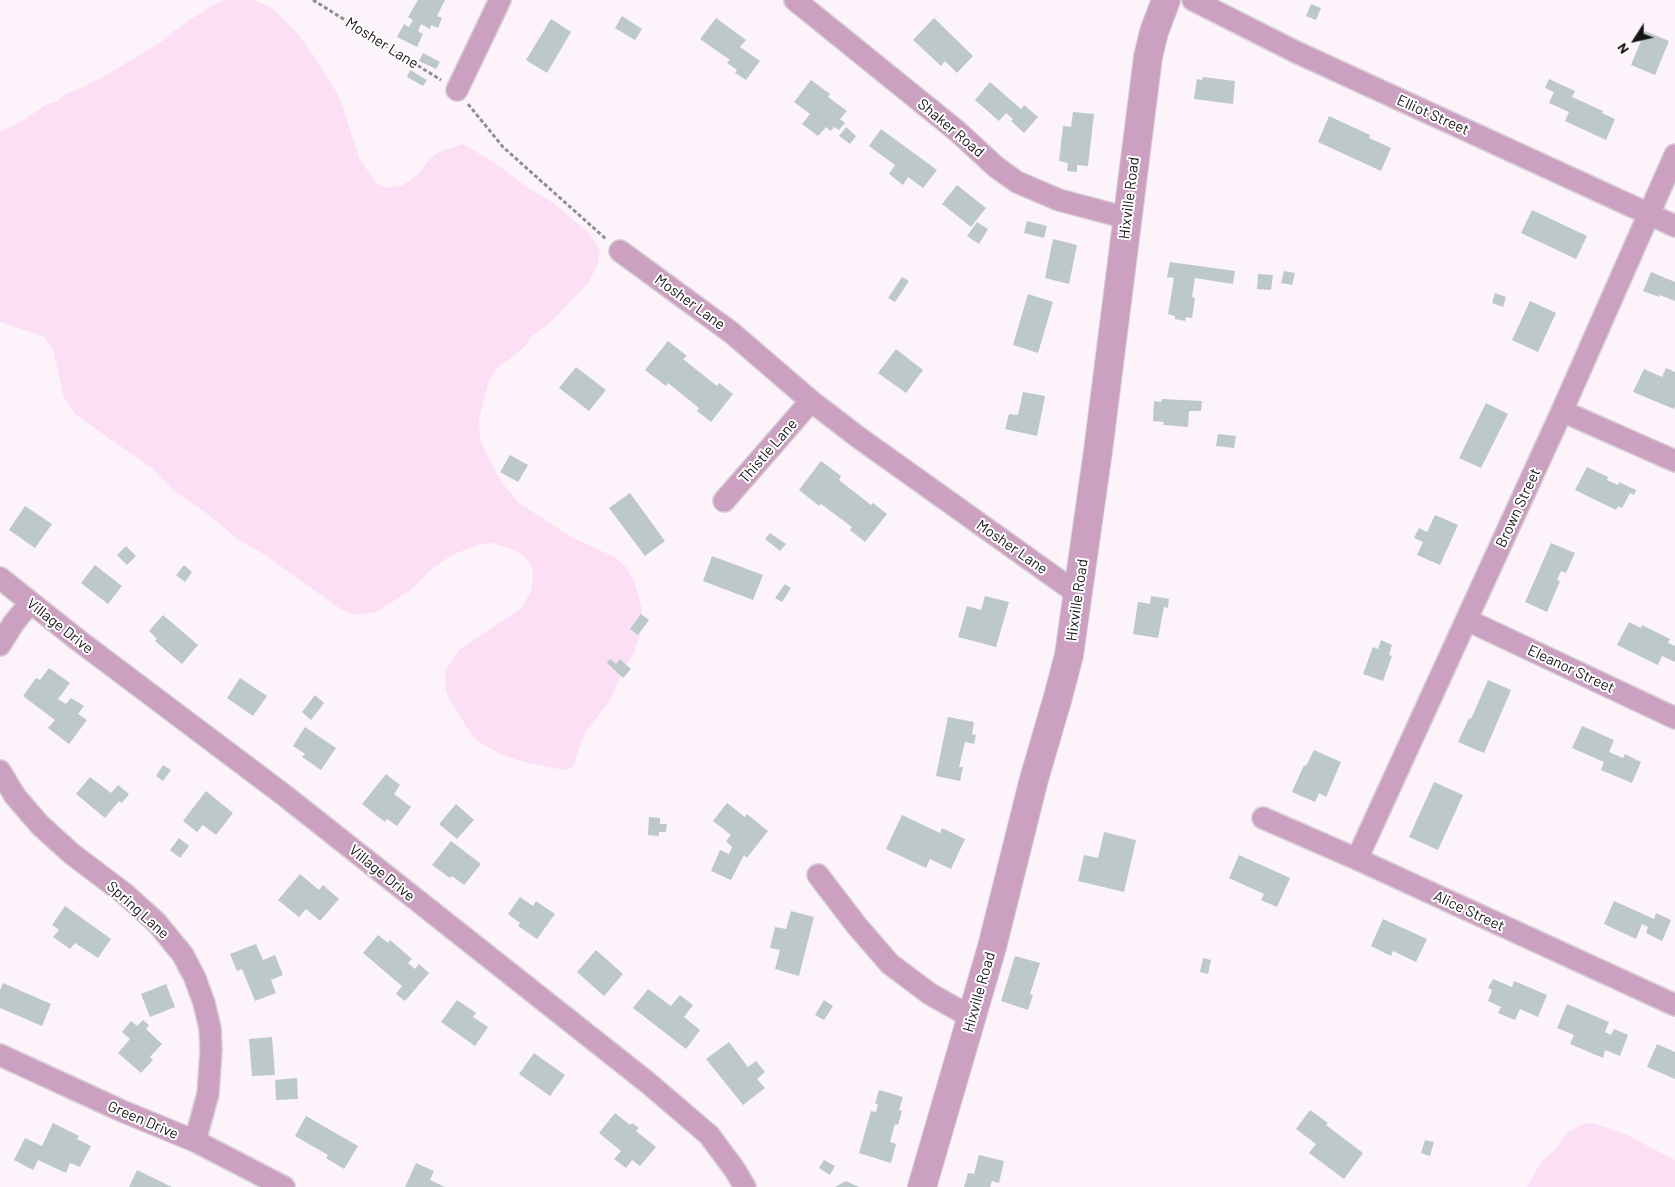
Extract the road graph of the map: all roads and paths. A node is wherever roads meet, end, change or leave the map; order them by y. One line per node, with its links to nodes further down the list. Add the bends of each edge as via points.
1 (313, 0): 6 (path, Mosher Lane)
2 (500, 0): 6 (street)
3 (796, 0): 9 (street, Shaker Road, via 1017,182 1059,200)
4 (1166, 0): 9 (street, Hixville Road, via 1148,57)
5 (1193, 0): 8 (street, Elliot Street, via 1296,52)
6 (457, 90): 11 (path, Mosher Lane, via 503,147)
7 (1675, 155): 8 (street, Brown Street)
8 (1650, 214): 10 (street, Elliot Street); 13 (street, Brown Street)
9 (1128, 218): 17 (street, Hixville Road)
10 (1675, 226)
11 (620, 251): 12 (street, Mosher Lane, via 732,333)
12 (811, 401): 15 (street, Thistle Lane); 17 (street, Mosher Lane)
13 (1562, 411): 14 (street); 19 (street, Brown Street)
14 (1675, 461)
15 (724, 501)
16 (0, 578): 18 (street, Village Drive)
17 (1078, 594): 27 (street, Hixville Road, via 1069,655)
18 (30, 603): 20 (street); 31 (street, Village Drive, via 284,795 633,1070 709,1136)
19 (1466, 620): 21 (street, Eleanor Street); 24 (street, Brown Street)
20 (0, 644)
21 (1675, 718)
22 (0, 771): 29 (street, Spring Lane, via 15,796 40,825 130,899 171,938 183,955 195,978 210,1028 208,1094)
23 (1263, 818): 24 (street, Alice Street)
24 (1356, 859): 26 (street, Alice Street)
25 (818, 875): 27 (street, via 890,964 930,994)
26 (1675, 1005)
27 (972, 1017): 32 (street, Hixville Road)
28 (0, 1055): 29 (street, Green Drive)
29 (195, 1141): 30 (street, Green Drive)
30 (284, 1187)
31 (745, 1187)
32 (922, 1187)

